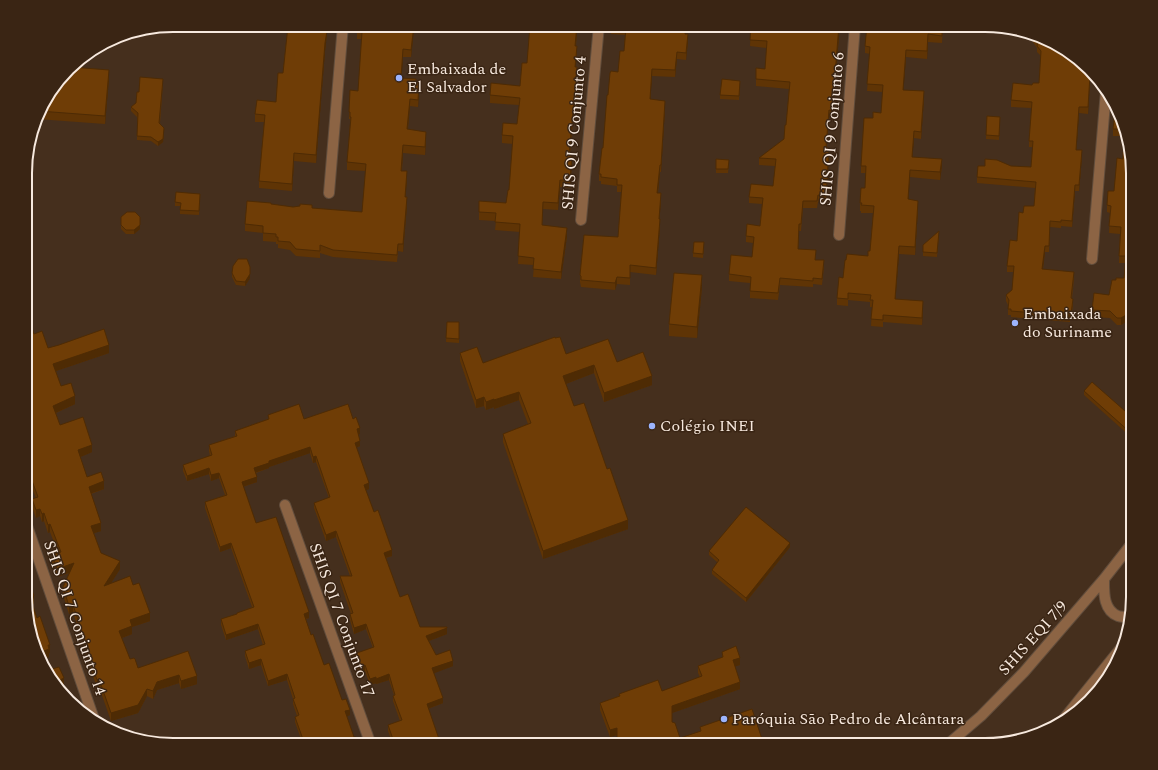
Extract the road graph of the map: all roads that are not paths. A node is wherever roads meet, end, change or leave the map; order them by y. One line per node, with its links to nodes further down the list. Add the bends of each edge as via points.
1 (342, 32): 5 (street)
2 (598, 32): 6 (street, SHIS QI 9 Conjunto 4)
3 (854, 32): 7 (street, SHIS QI 9 Conjunto 6)
4 (1105, 100): 8 (street)
5 (329, 193)
6 (582, 220)
7 (839, 235)
8 (1092, 259)
9 (285, 505): 17 (street, SHIS QI 7 Conjunto 17)
10 (32, 540): 16 (street, SHIS QI 7 Conjunto 14)
11 (1126, 551): 12 (street, SHIS EQI 7/9)
12 (1104, 579): 13 (street, via 1104,597 1107,605 1112,612); 18 (street, SHIS EQI 7/9, via 1024,672)
13 (1125, 617)
14 (1109, 663): 15 (street)
15 (1074, 707)
16 (91, 712)
17 (368, 738)
18 (955, 738)

